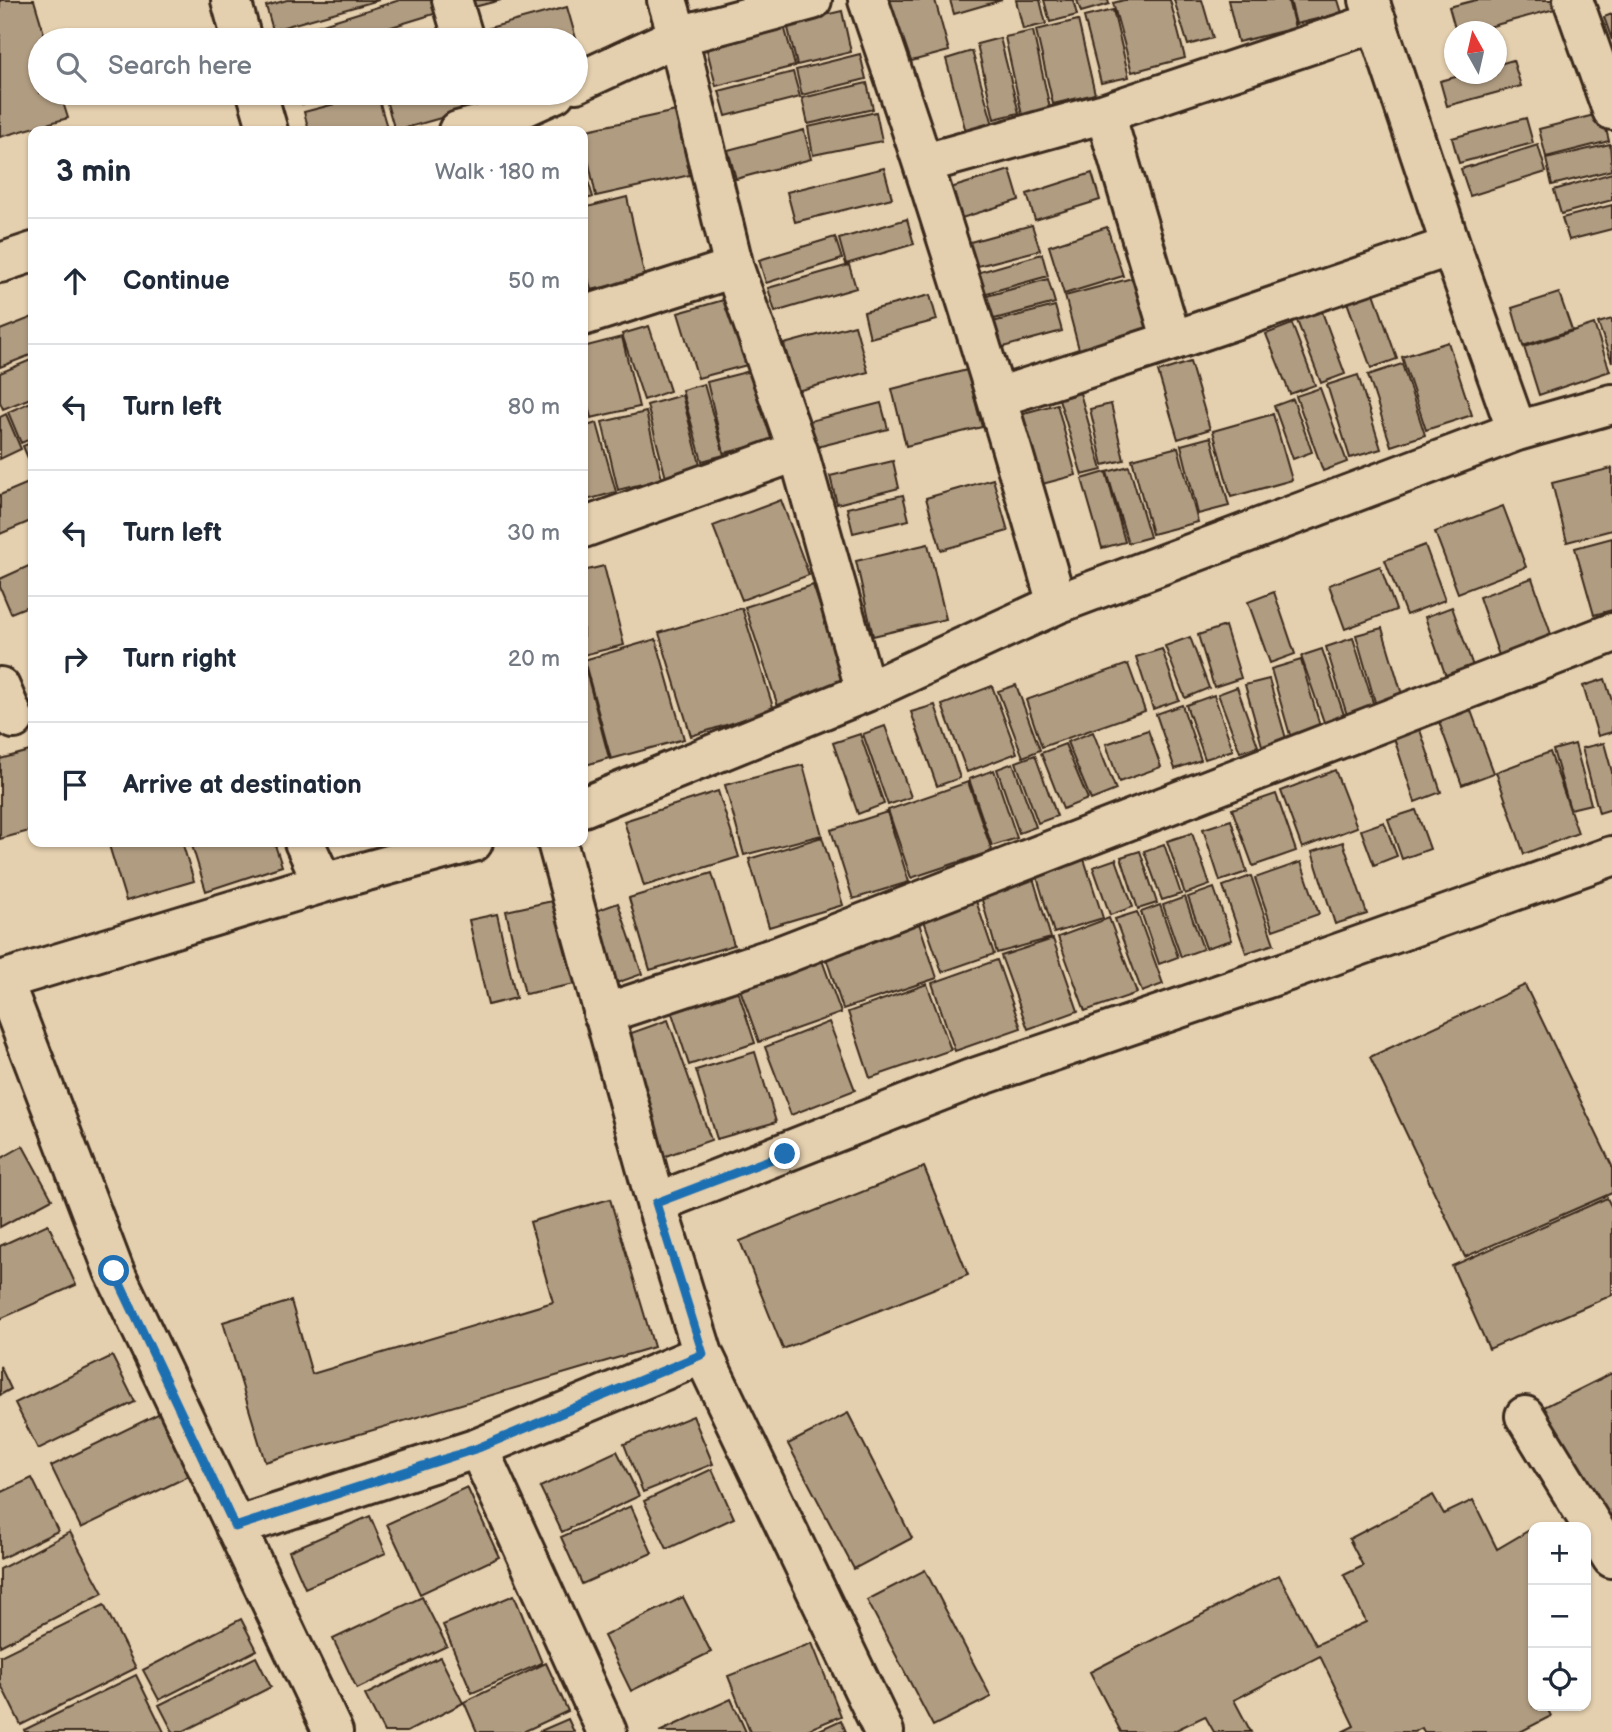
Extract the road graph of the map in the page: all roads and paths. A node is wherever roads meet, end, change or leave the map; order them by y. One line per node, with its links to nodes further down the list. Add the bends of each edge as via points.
1 (231, 0): 8 (street)
2 (452, 0): 9 (street)
3 (667, 0): 10 (street)
4 (812, 0): 10 (street)
5 (868, 0): 18 (street)
6 (1573, 0): 14 (street)
7 (1373, 11): 15 (street); 19 (street)
8 (239, 28)
9 (460, 28)
10 (678, 36): 11 (street); 22 (street)
11 (588, 77)
12 (260, 105): 17 (street)
13 (514, 105): 16 (street)
14 (1612, 110)
15 (1105, 113): 18 (street); 24 (street)
16 (476, 116)
17 (267, 126)
18 (925, 163): 25 (street)
19 (1451, 246): 24 (street); 27 (street)
20 (28, 254): 21 (street)
21 (0, 263)
22 (734, 268): 23 (street); 28 (street)
23 (588, 314)
24 (1172, 341): 25 (street)
25 (998, 397): 30 (street)
26 (1612, 404): 27 (street)
27 (1517, 431): 30 (street)
28 (798, 451): 29 (street); 32 (street)
29 (588, 526)
30 (1057, 604): 32 (street)
31 (1612, 633): 40 (street, via 779,956)
32 (866, 692): 33 (street)
33 (588, 805)
34 (306, 847): 38 (street)
35 (455, 847): 38 (street)
36 (558, 847): 40 (street)
37 (1612, 856): 41 (street, via 971,1079)
38 (323, 883): 39 (street)
39 (1, 980): 45 (street, via 114,1271)
40 (603, 1014): 41 (street)
41 (656, 1203): 42 (street)
42 (703, 1354): 44 (street); 49 (street)
43 (1525, 1416): 46 (street)
44 (478, 1448): 45 (street); 48 (street)
45 (235, 1527): 47 (street)
46 (1612, 1558)
47 (333, 1732)
48 (607, 1732)
49 (884, 1732)

